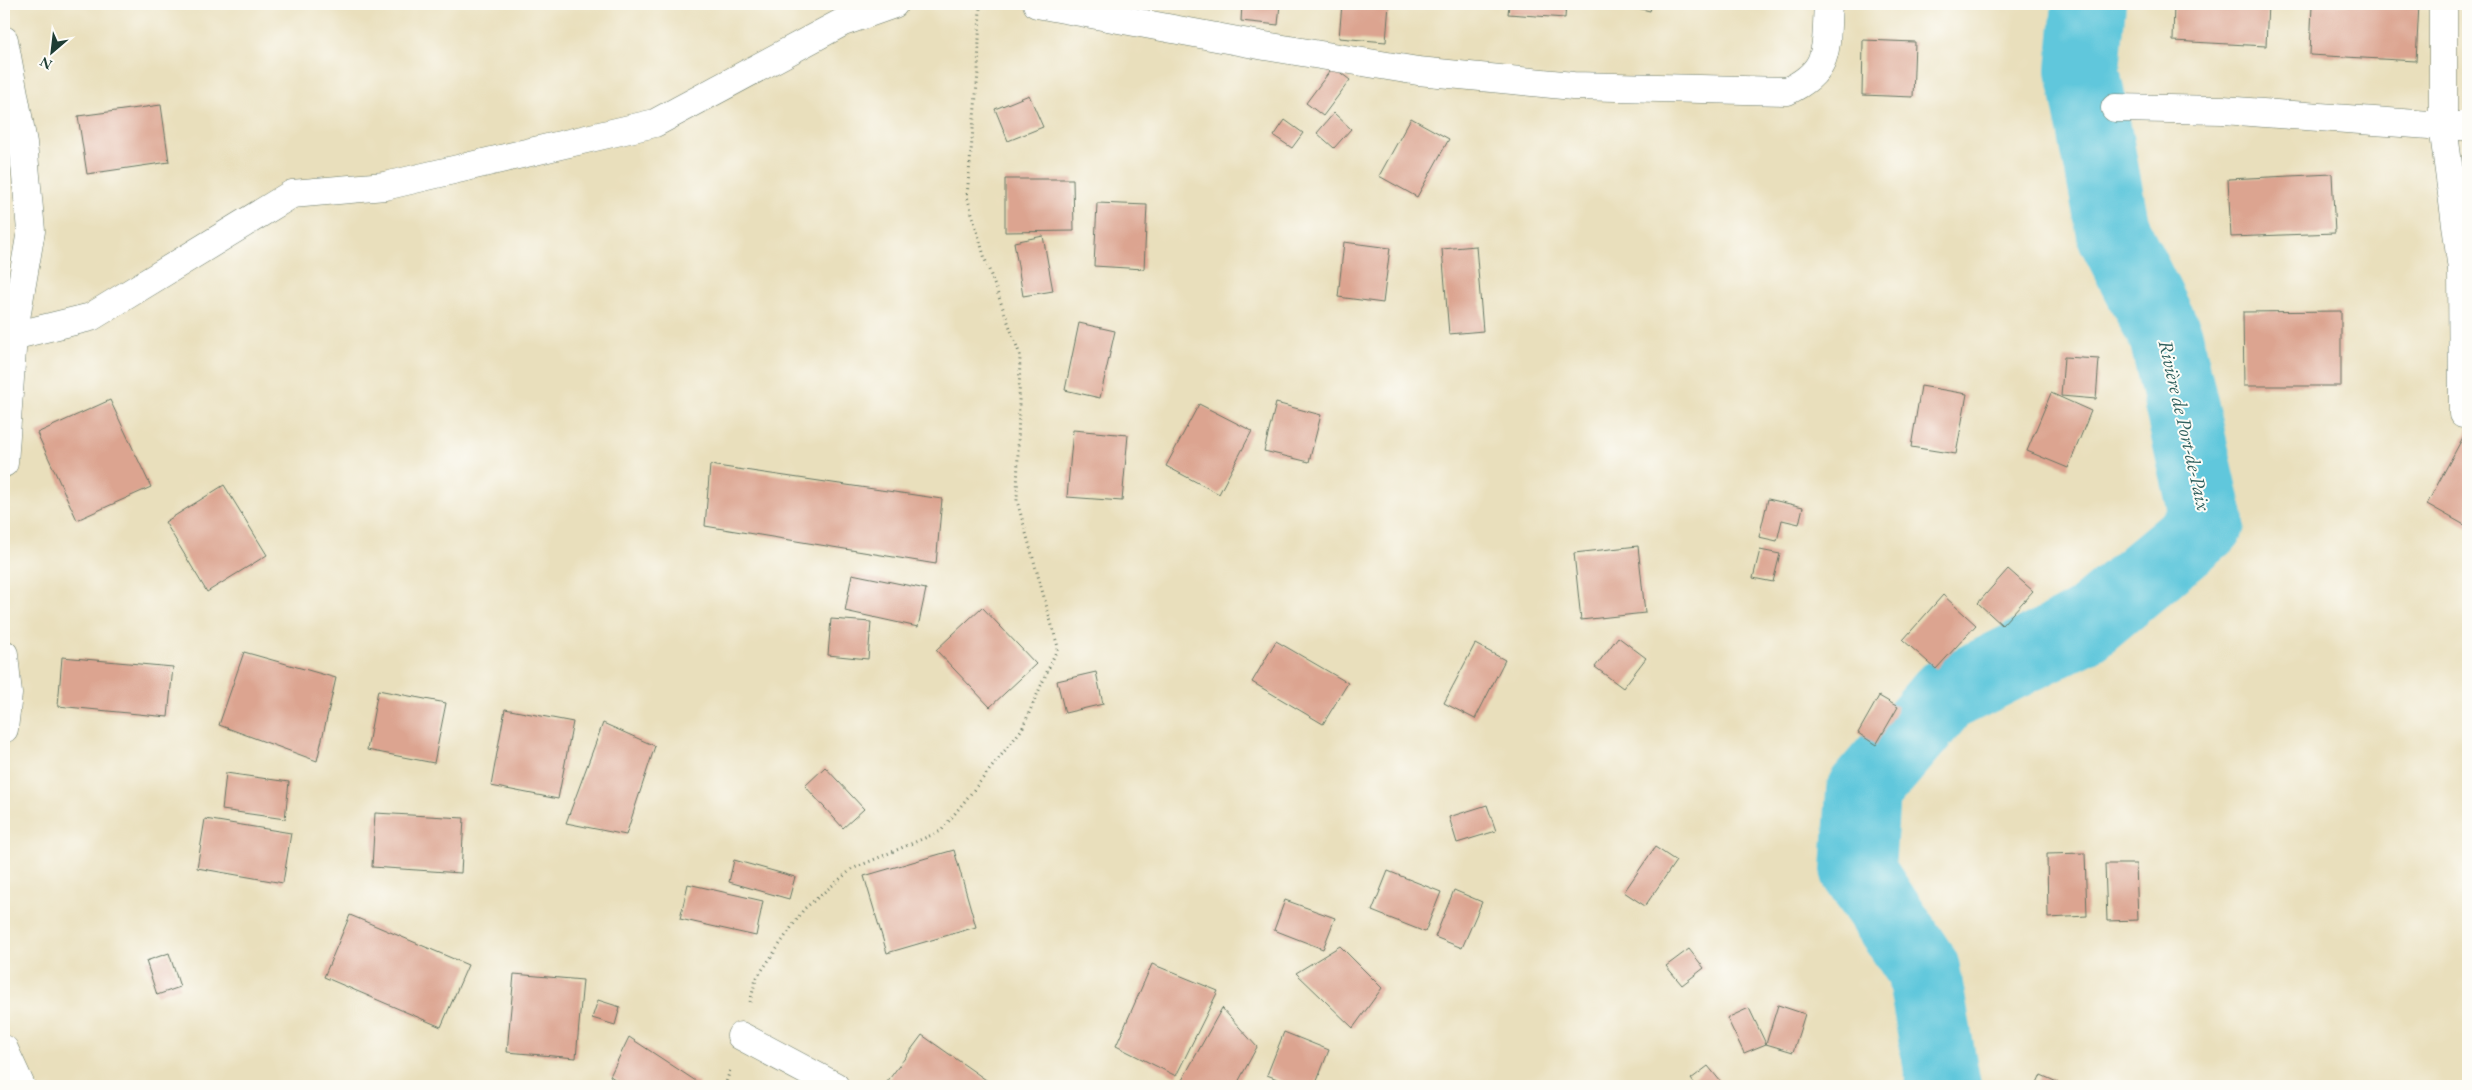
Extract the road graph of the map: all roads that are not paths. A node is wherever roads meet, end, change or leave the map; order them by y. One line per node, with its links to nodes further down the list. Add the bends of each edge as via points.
1 (894, 4): 8 (street, via 843,22 655,123 385,186 292,194 91,317)
2 (1037, 4): 3 (street, via 1418,71 1573,86 1787,92 1807,82 1819,68 1824,53)
3 (1828, 4)
4 (2444, 4): 7 (street)
5 (4, 40): 8 (street, via 24,143 31,231)
6 (2115, 108): 7 (street, via 2223,110)
7 (2456, 126): 9 (street)
8 (13, 336): 10 (street)
9 (2464, 414)
10 (4, 463)
11 (4, 654): 12 (street, via 8,694)
12 (4, 729)
13 (741, 1036): 16 (street)
14 (4, 1049): 15 (street)
15 (21, 1086)
16 (835, 1086)

